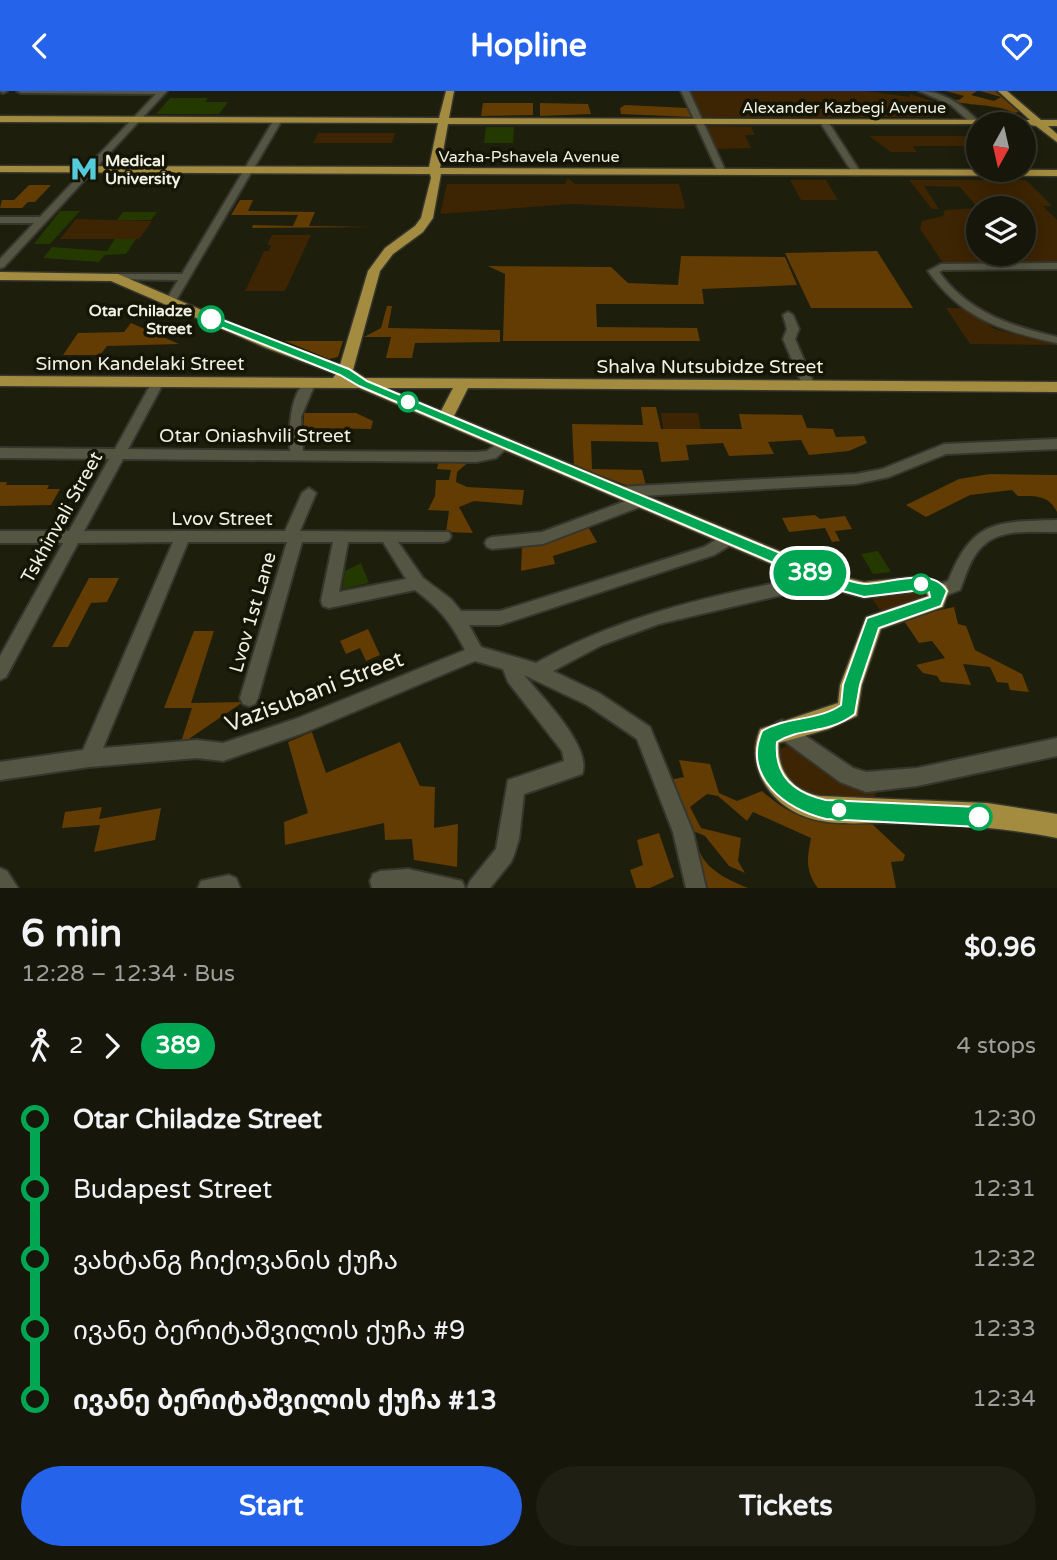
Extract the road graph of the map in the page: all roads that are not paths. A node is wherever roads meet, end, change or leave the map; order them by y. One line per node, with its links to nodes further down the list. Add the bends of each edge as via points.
1 (21, 91): 2 (street)
2 (162, 91): 9 (street)
3 (450, 91): 11 (main road)
4 (685, 91): 12 (street)
5 (923, 91): 7 (street, via 952,102)
6 (1002, 91): 15 (main road)
7 (966, 114)
8 (0, 119): 9 (main road, Alexander Kazbegi Avenue)
9 (136, 120): 10 (main road, Alexander Kazbegi Avenue); 19 (street)
10 (278, 120): 11 (main road, Alexander Kazbegi Avenue); 20 (street)
11 (443, 121): 12 (main road, Alexander Kazbegi Avenue); 21 (main road)
12 (696, 122): 13 (main road, Alexander Kazbegi Avenue); 22 (street)
13 (824, 123): 14 (main road, Alexander Kazbegi Avenue); 23 (street)
14 (966, 123)
15 (1038, 123): 16 (main road, Alexander Kazbegi Avenue); 17 (main road)
16 (1057, 123)
17 (1057, 139)
18 (0, 169): 19 (main road, Vazha-Pshavela Avenue)
19 (90, 170): 20 (main road, Vazha-Pshavela Avenue); 26 (street)
20 (248, 170): 21 (main road, Vazha-Pshavela Avenue); 31 (street)
21 (435, 171): 22 (main road, Vazha-Pshavela Avenue); 36 (main road, via 425,222 389,251 374,271)
22 (722, 172): 23 (main road, Vazha-Pshavela Avenue)
23 (857, 173): 24 (main road, Vazha-Pshavela Avenue)
24 (1057, 173)
25 (0, 220): 26 (street)
26 (42, 221): 27 (street)
27 (0, 265)
28 (1057, 266): 34 (street, via 941,267 933,271 955,298 989,322)
29 (0, 276): 30 (main road)
30 (113, 277): 31 (street); 32 (main road)
31 (184, 277): 32 (street)
32 (170, 302): 35 (main road)
33 (788, 316): 43 (street, via 793,329 789,339)
34 (1057, 341)
35 (306, 359): 36 (main road); 39 (main road, via 314,366 311,373)
36 (341, 378): 40 (main road, Simon Kandelaki Street); 41 (main road, Simon Kandelaki Street)
37 (0, 381): 38 (main road, Simon Kandelaki Street)
38 (158, 382): 39 (main road, Simon Kandelaki Street); 49 (street, Tskhinvali Street)
39 (267, 383): 40 (main road, Simon Kandelaki Street)
40 (309, 384): 50 (street, via 295,417)
41 (363, 384): 42 (main road, Shalva Nutsubidze Street); 45 (main road)
42 (463, 384): 43 (main road, Shalva Nutsubidze Street); 45 (main road)
43 (809, 386): 44 (main road, Shalva Nutsubidze Street)
44 (1057, 387)
45 (445, 418): 46 (main road)
46 (505, 443): 50 (street, Otar Oniashvili Street, via 491,456 476,457); 51 (main road)
47 (1057, 444): 51 (street, via 944,449 884,474 856,479)
48 (0, 453): 49 (street, Otar Oniashvili Street)
49 (120, 453): 50 (street, Otar Oniashvili Street); 57 (street, Tskhinvali Street)
50 (297, 454)
51 (619, 492): 53 (main road)
52 (309, 493): 58 (street, Lvov 1st Lane)
53 (640, 501): 62 (main road); 63 (street, via 543,538)
54 (1057, 526): 66 (street, via 999,528 978,538 964,556 954,585)
55 (444, 536): 61 (street, Lvov Street)
56 (0, 537): 57 (street, Lvov Street)
57 (74, 537): 60 (street, Lvov Street); 71 (street, Tskhinvali Street)
58 (293, 537): 59 (street, Lvov Street); 60 (street, Lvov Street); 72 (street, Lvov 1st Lane)
59 (341, 537): 61 (street, Lvov Street); 65 (street, via 329,601)
60 (182, 538): 75 (street)
61 (388, 538): 65 (street)
62 (729, 539): 64 (main road); 67 (street, via 709,551 500,618)
63 (492, 543)
64 (806, 571): 66 (main road, via 864,590 921,584); 70 (street, via 802,580 789,587 687,607 582,647)
65 (417, 583): 67 (street)
66 (939, 591): 73 (main road, via 940,597 926,607 873,623 851,685 849,709 833,720)
67 (457, 618): 68 (street)
68 (475, 653): 69 (street); 75 (street, Vazisubani Street, via 223,752)
69 (510, 665): 70 (street); 84 (street, via 570,747 575,767 515,787 504,855)
70 (537, 671): 85 (street, via 593,699 644,733 682,832)
71 (0, 672)
72 (249, 698)
73 (782, 729): 74 (street, via 847,775 866,782 917,777); 77 (main road, via 768,737 766,762 777,783 803,804 826,810)
74 (1057, 747)
75 (89, 758): 76 (street, Vazisubani Street)
76 (0, 771)
77 (1057, 826)
78 (0, 877): 80 (street)
79 (380, 881): 83 (street, via 408,879)
80 (8, 888)
81 (208, 888): 82 (street)
82 (230, 888)
83 (455, 888)
84 (477, 888)
85 (696, 888)

